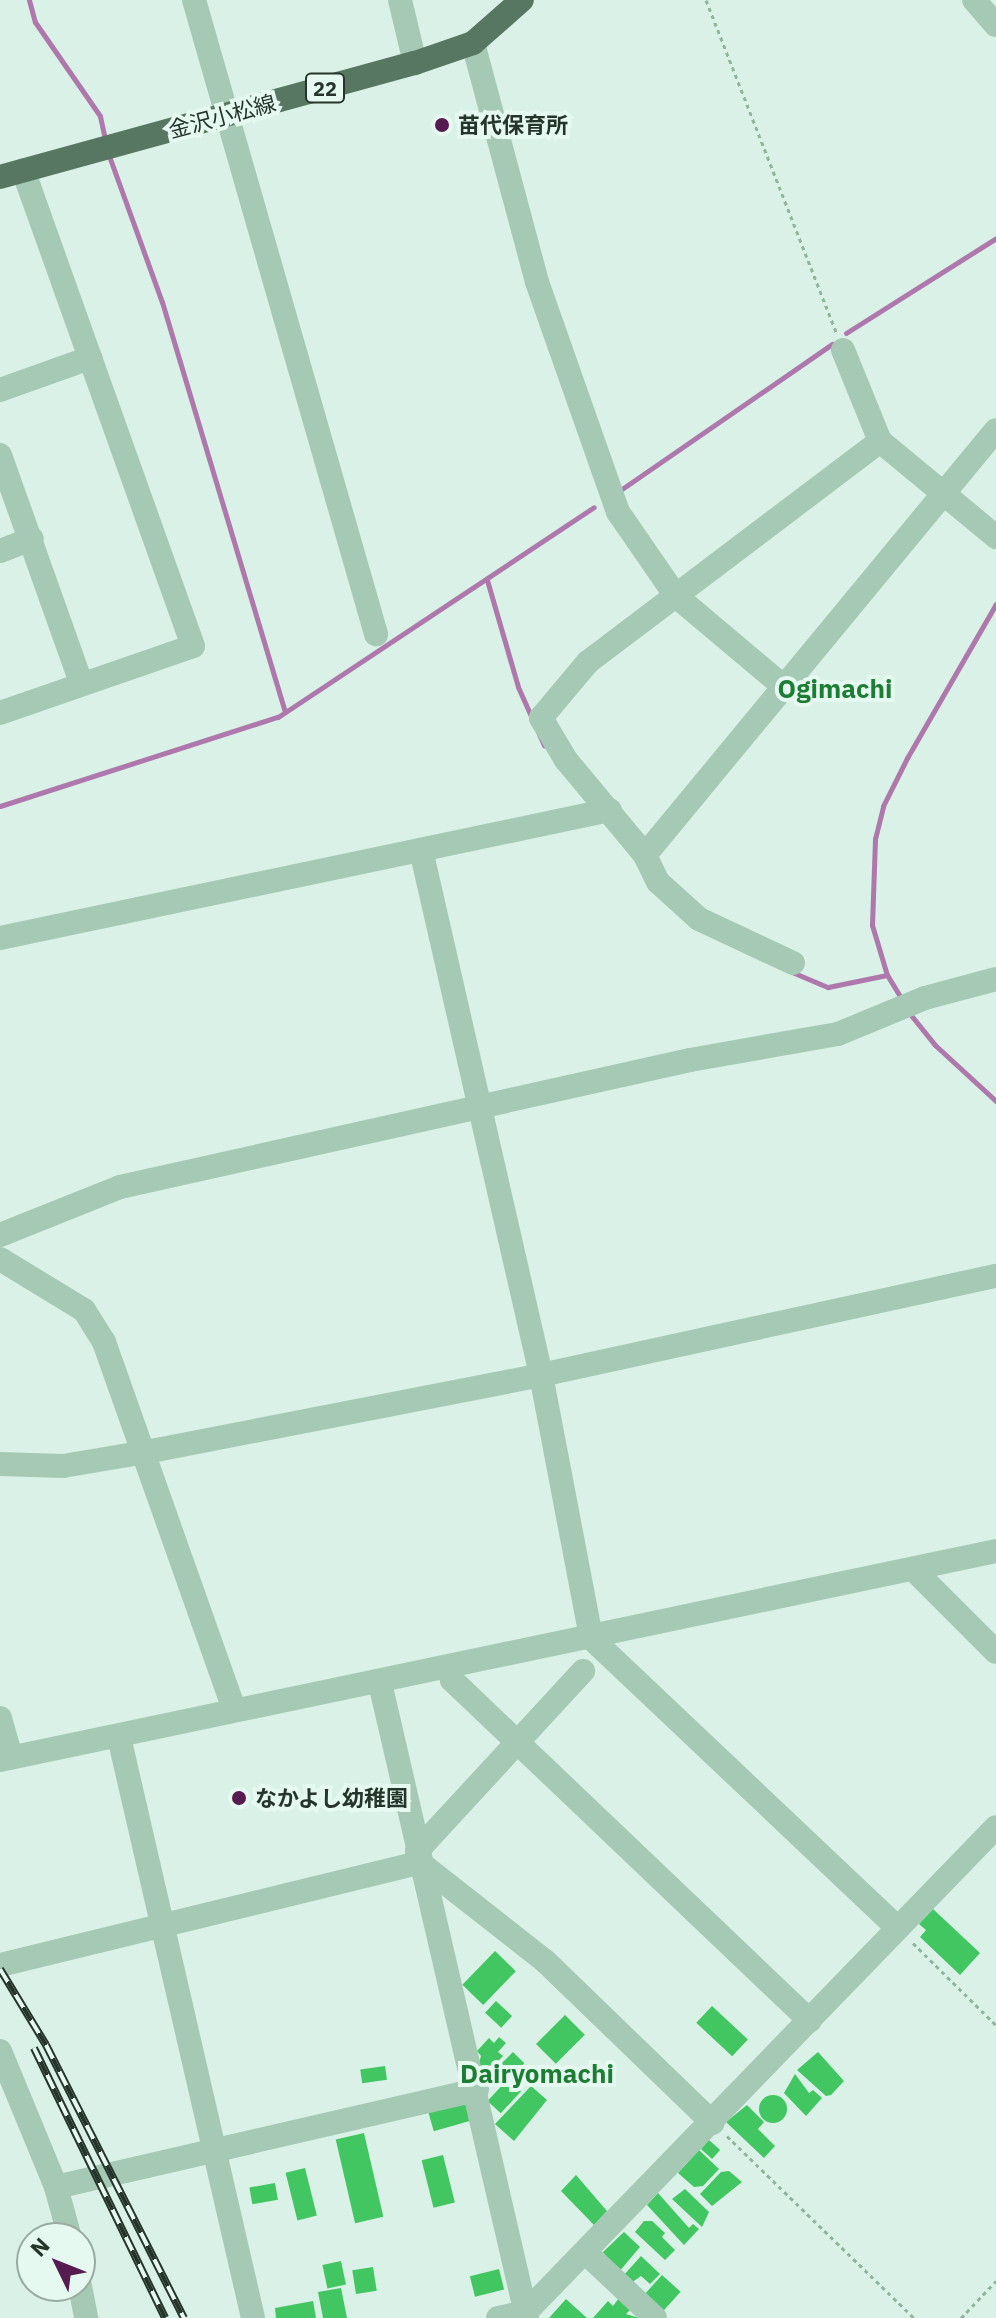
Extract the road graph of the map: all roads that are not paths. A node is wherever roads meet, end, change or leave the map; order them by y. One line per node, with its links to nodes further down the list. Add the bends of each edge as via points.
1 (194, 0): 8 (street)
2 (400, 0): 7 (street)
3 (522, 0): 6 (main road, 金沢小松線 / 22)
4 (974, 0): 5 (street)
5 (996, 25)
6 (473, 43): 7 (main road, 金沢小松線 / 22); 20 (street, via 537,282 604,483)
7 (415, 63): 8 (main road, 金沢小松線 / 22)
8 (225, 115): 9 (main road, 金沢小松線 / 22); 21 (street)
9 (12, 174): 11 (street)
10 (843, 350): 14 (street)
11 (90, 358): 12 (street); 22 (street, via 193,646)
12 (0, 390)
13 (996, 430): 16 (street)
14 (880, 441): 16 (street); 20 (street)
15 (0, 455): 18 (street)
16 (941, 491): 17 (street); 23 (street)
17 (996, 537)
18 (32, 539): 19 (street); 22 (street)
19 (0, 551)
20 (676, 596): 23 (street); 25 (street, via 588,662 541,718 566,760)
21 (376, 634)
22 (81, 683): 24 (street)
23 (783, 686): 27 (street)
24 (0, 713)
25 (610, 810): 26 (street); 27 (street)
26 (421, 850): 28 (street); 31 (street)
27 (645, 855): 29 (street, via 658,882 699,919)
28 (0, 938)
29 (793, 963)
30 (996, 979): 31 (street, via 925,998 838,1034 690,1060)
31 (480, 1107): 32 (street, via 120,1187); 35 (street)
32 (0, 1235)
33 (0, 1259): 36 (street, via 84,1310 104,1342)
34 (996, 1276): 35 (street)
35 (541, 1375): 36 (street); 40 (street)
36 (146, 1452): 37 (street, via 63,1466); 45 (street)
37 (0, 1464)
38 (996, 1551): 39 (street)
39 (913, 1569): 40 (street); 41 (street)
40 (591, 1638): 42 (street); 53 (street)
41 (996, 1652)
42 (450, 1668): 44 (street); 48 (street, via 452,1680)
43 (583, 1671): 48 (street)
44 (380, 1683): 45 (street); 51 (street)
45 (234, 1710): 47 (street)
46 (0, 1718): 49 (street)
47 (119, 1737): 49 (street); 52 (street)
48 (518, 1742): 51 (street); 55 (street)
49 (6, 1759)
50 (996, 1827): 53 (street)
51 (419, 1857): 52 (street); 57 (street); 58 (street, via 545,1961)
52 (163, 1922): 54 (street); 59 (street)
53 (898, 1928): 55 (street)
54 (0, 1965)
55 (810, 2021): 58 (street)
56 (0, 2051): 60 (street)
57 (477, 2090): 59 (street); 63 (street)
58 (713, 2123): 62 (street)
59 (218, 2150): 60 (street); 64 (street)
60 (56, 2187): 61 (street)
61 (66, 2222)
62 (585, 2252): 63 (street); 66 (street)
63 (529, 2316): 65 (street)
64 (253, 2318)
65 (498, 2318)
66 (655, 2318)

